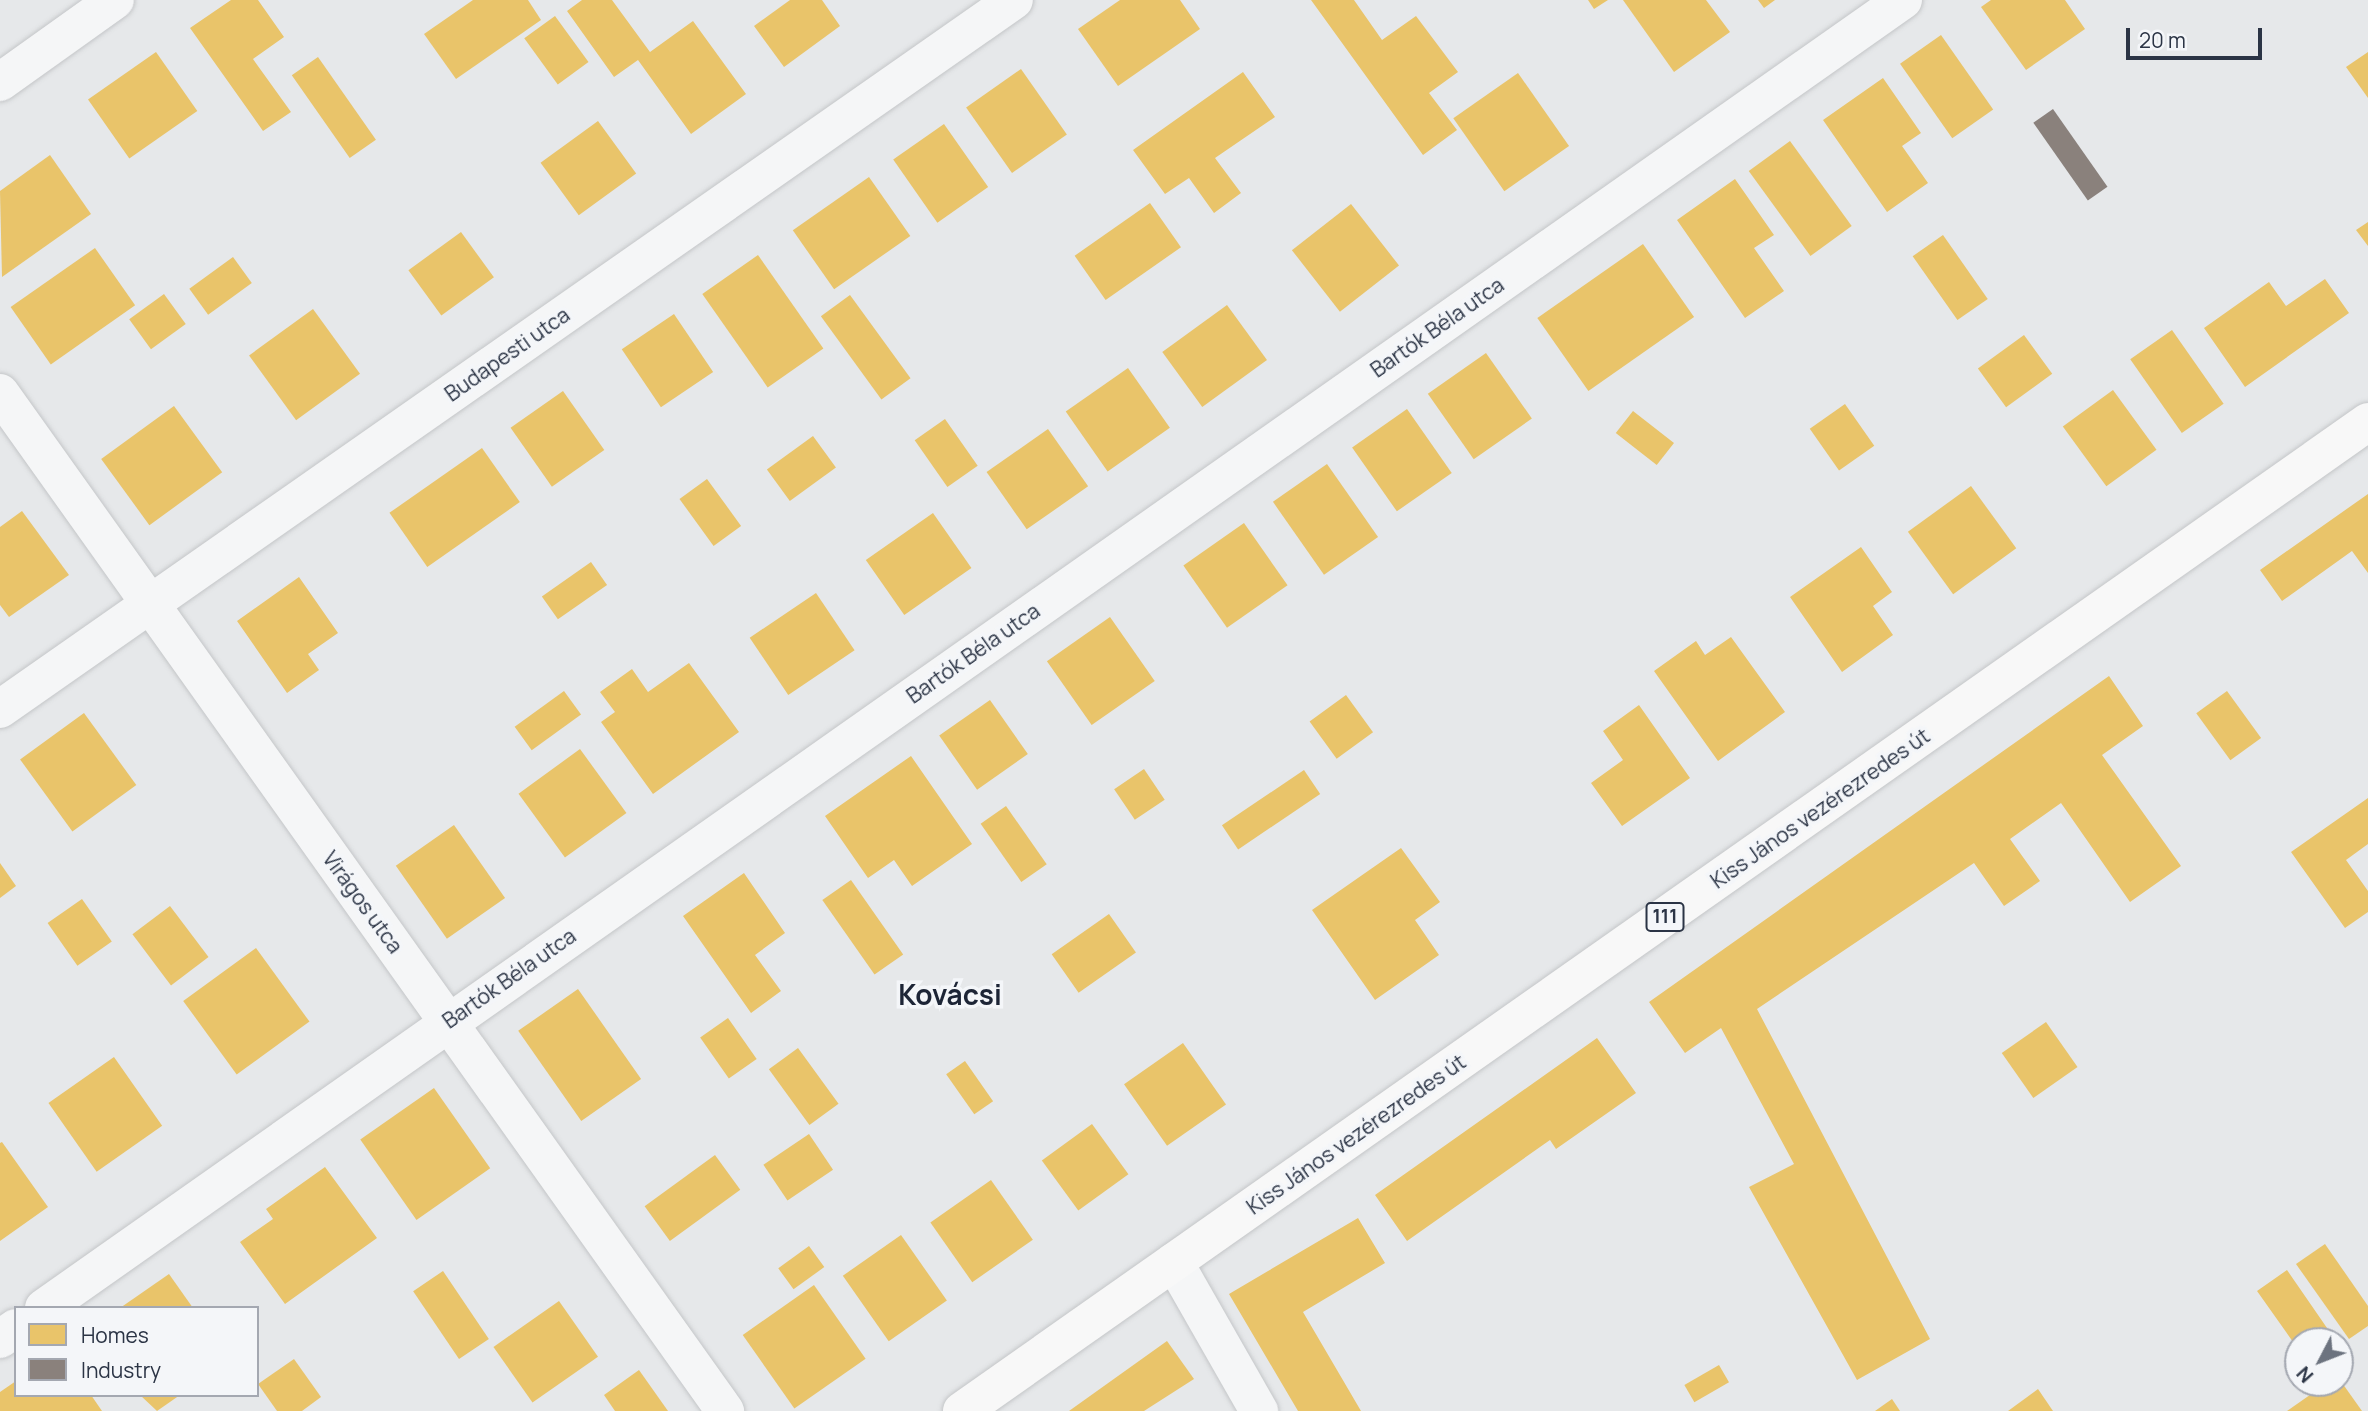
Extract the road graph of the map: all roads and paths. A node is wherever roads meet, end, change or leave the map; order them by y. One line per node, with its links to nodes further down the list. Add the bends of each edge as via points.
1 (115, 0): 4 (street)
2 (1014, 0): 7 (street, Budapesti utca)
3 (1903, 0): 9 (street, Bartók Béla utca)
4 (0, 82)
5 (0, 393): 7 (street, Virágos utca)
6 (2368, 422): 10 (main road, Kiss János vezérezredes út / 111)
7 (148, 605): 8 (street, Budapesti utca); 9 (street, Virágos utca)
8 (0, 709)
9 (449, 1020): 11 (street, Bartók Béla utca); 12 (street, Virágos utca)
10 (1174, 1262): 13 (main road, Kiss János vezérezredes út / 111); 14 (street)
11 (47, 1306)
12 (725, 1411)
13 (962, 1411)
14 (1259, 1411)

